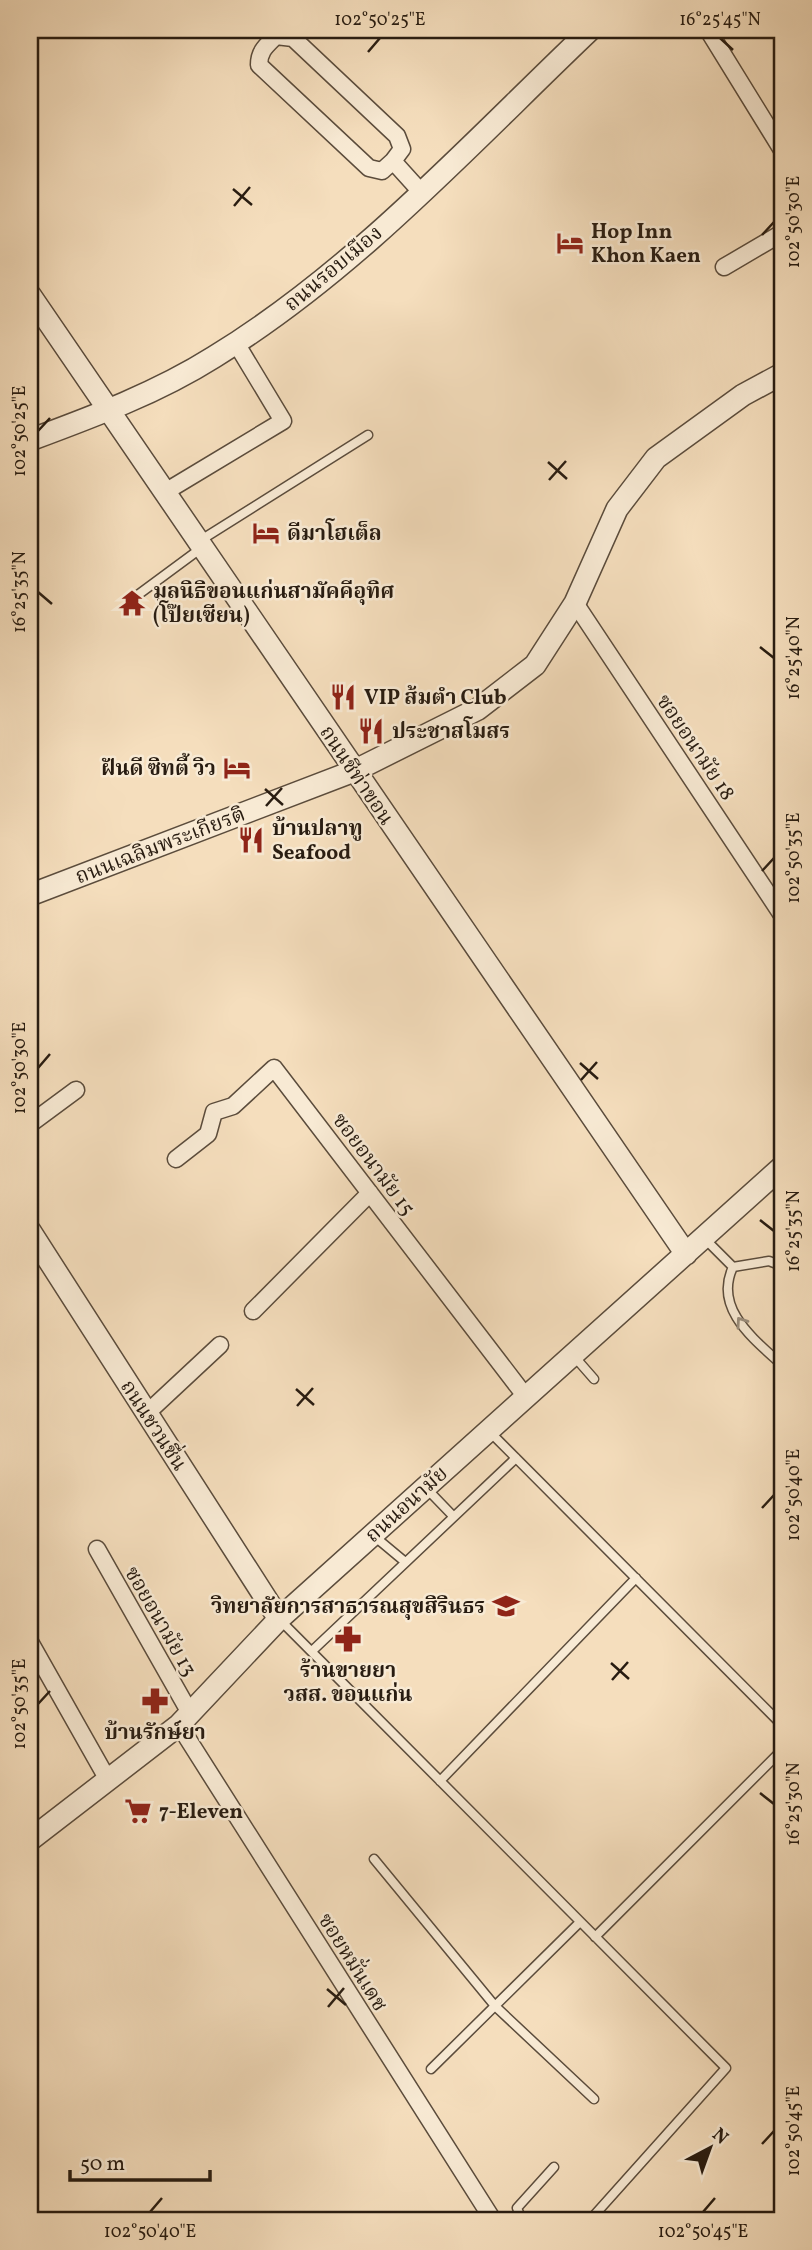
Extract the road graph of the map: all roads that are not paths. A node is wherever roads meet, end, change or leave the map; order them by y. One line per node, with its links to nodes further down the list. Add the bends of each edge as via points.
1 (590, 30): 5 (street, ถนนรอบเมือง)
2 (708, 30): 3 (street)
3 (782, 150)
4 (393, 161): 4 (street, via 382,171 369,167 259,65 259,54 266,45 276,36 293,38 397,136 402,149); 5 (street)
5 (421, 192): 9 (street, ถนนรอบเมือง, via 353,256)
6 (782, 233): 7 (street)
7 (724, 267)
8 (30, 295): 11 (street, ถนนชีท่าขอน)
9 (236, 343): 11 (street, ถนนรอบเมือง); 14 (street, via 283,421)
10 (782, 374): 17 (street, ถนนเฉลิมพระเกียรติ, via 656,457 617,509)
11 (110, 410): 13 (street, ถนนรอบเมือง); 14 (street, ถนนชีท่าขอน)
12 (368, 435): 15 (lane)
13 (30, 440)
14 (165, 492): 15 (street, ถนนชีท่าขอน)
15 (201, 545): 16 (lane); 18 (street, ถนนชีท่าขอน)
16 (135, 597)
17 (575, 603): 18 (street, ถนนเฉลิมพระเกียรติ, via 535,665 478,709); 20 (street, ซอยอนามัย 18)
18 (354, 771): 19 (street, ถนนเฉลิมพระเกียรติ); 28 (street, ถนนชีท่าขอน)
19 (30, 895)
20 (782, 915)
21 (76, 1090): 22 (street)
22 (30, 1124)
23 (176, 1159): 25 (street, ซอยอนามัย 15, via 208,1134 214,1112 233,1106 274,1068)
24 (782, 1167): 27 (street, ถนนอนามัย)
25 (370, 1193): 31 (street); 36 (street, ซอยอนามัย 15)
26 (30, 1231): 37 (street, ถนนชวนชื่น)
27 (704, 1238): 28 (street, ถนนอนามัย); 30 (lane)
28 (686, 1254): 33 (street, ถนนอนามัย)
29 (782, 1266): 30 (lane, via 769,1261)
30 (733, 1267): 34 (lane, one-way to 30, via 735,1318 728,1294)
31 (253, 1311)
32 (220, 1345): 37 (street)
33 (573, 1355): 35 (lane); 36 (street, ถนนอนามัย)
34 (782, 1365)
35 (594, 1379)
36 (526, 1397): 38 (street, ถนนอนามัย)
37 (146, 1414): 46 (street, ถนนชวนชื่น)
38 (489, 1431): 39 (lane); 40 (street, ถนนอนามัย)
39 (516, 1458): 41 (lane); 45 (lane)
40 (425, 1488): 41 (lane); 42 (street, ถนนอนามัย)
41 (453, 1516): 44 (lane)
42 (373, 1535): 44 (lane); 46 (street, ถนนอนามัย)
43 (97, 1549): 49 (street, ซอยอนามัย 13)
44 (404, 1561): 48 (lane)
45 (636, 1578): 50 (lane); 53 (lane)
46 (279, 1619): 48 (lane); 49 (street, ถนนอนามัย)
47 (30, 1642): 52 (street)
48 (312, 1651): 53 (lane)
49 (184, 1719): 52 (street, ถนนอนามัย); 62 (street, ซอยหมั่นเดช)
50 (782, 1725)
51 (782, 1750): 57 (lane)
52 (108, 1780): 54 (street, ถนนอนามัย)
53 (440, 1781): 56 (lane)
54 (30, 1840)
55 (374, 1859): 58 (lane)
56 (580, 1922): 57 (lane); 58 (lane)
57 (595, 1937): 64 (lane, via 726,2068)
58 (495, 2006): 59 (lane); 60 (lane)
59 (431, 2069)
60 (594, 2099)
61 (554, 2166): 63 (lane, via 516,2208)
62 (493, 2220)
63 (522, 2220)
64 (590, 2220)

